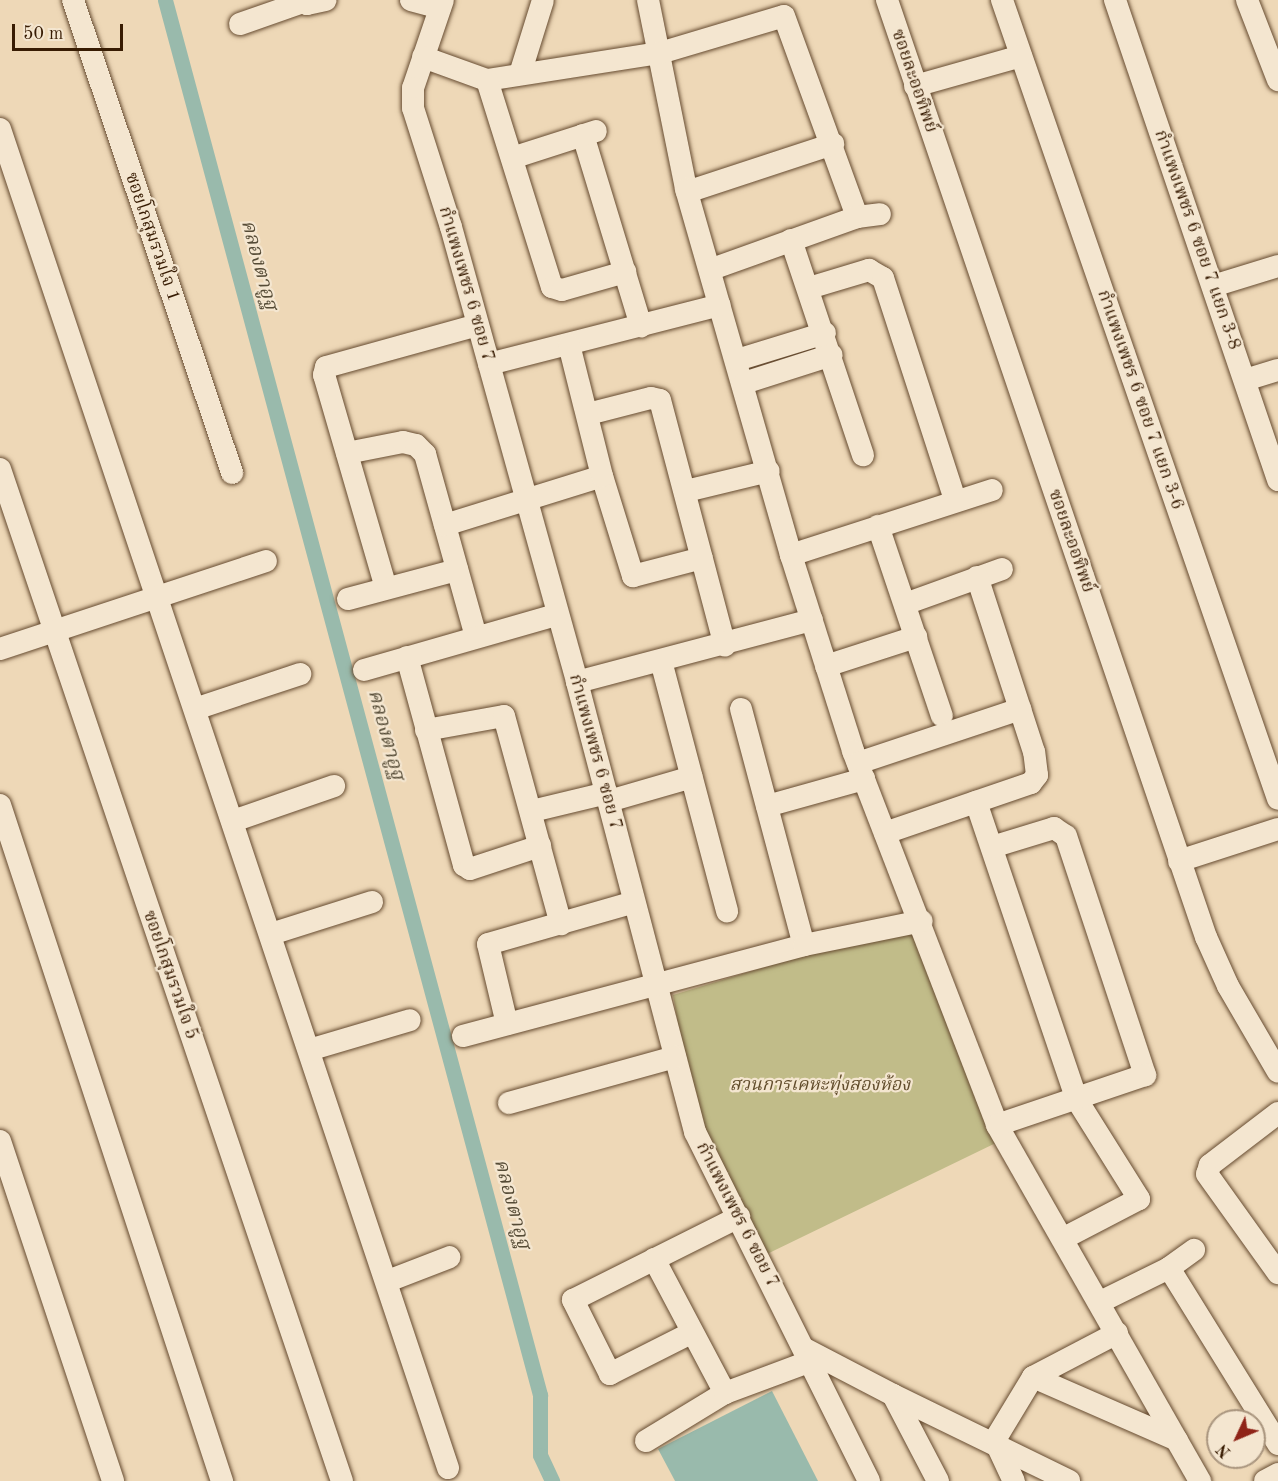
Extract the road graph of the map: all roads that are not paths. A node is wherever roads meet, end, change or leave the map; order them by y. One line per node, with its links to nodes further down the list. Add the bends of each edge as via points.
1 (73, 0): 48 (street, ซอยโกสุมรวมใจ 1)
2 (326, 0): 10 (street)
3 (411, 0): 11 (street)
4 (543, 0): 16 (street)
5 (648, 0): 13 (street)
6 (887, 0): 19 (street, ซอยละออทิพย์)
7 (1002, 0): 14 (street, กำแพงเพชร 6 ซอย 7 แยก 3-6)
8 (1115, 0): 30 (street, กำแพงเพชร 6 ซอย 7 แยก 3-8)
9 (1247, 0): 18 (street)
10 (299, 2): 12 (street)
11 (441, 4): 15 (street, กำแพงเพชร 6 ซอย 7)
12 (240, 24)
13 (660, 53): 16 (street); 21 (street, via 784,16); 23 (street)
14 (1021, 56): 19 (street); 89 (street, กำแพงเพชร 6 ซอย 7 แยก 3-6)
15 (423, 57): 17 (street); 33 (street, กำแพงเพชร 6 ซอย 7, via 413,88 413,108)
16 (520, 74): 17 (street)
17 (486, 80): 22 (street)
18 (1278, 80)
19 (915, 86): 99 (street, ซอยละออทิพย์)
20 (0, 129): 64 (street)
21 (833, 144): 23 (street); 25 (street)
22 (512, 158): 29 (street, via 552,287 562,290); 29 (street, via 591,133)
23 (687, 192): 28 (street)
24 (880, 214): 25 (street)
25 (857, 217): 26 (street)
26 (791, 240): 28 (street); 31 (street)
27 (1278, 266): 30 (street)
28 (712, 269): 32 (street)
29 (625, 272): 34 (street)
30 (1214, 286): 41 (street, กำแพงเพชร 6 ซอย 7 แยก 3-8)
31 (809, 288): 35 (street); 54 (street, via 869,270 883,278)
32 (720, 305): 34 (street); 38 (street)
33 (477, 325): 39 (street, กำแพงเพชร 6 ซอย 7); 44 (street, via 326,368 324,375)
34 (641, 326): 36 (street)
35 (825, 333): 37 (street); 38 (street)
36 (569, 345): 39 (street); 43 (street)
37 (832, 355): 42 (street); 45 (street)
38 (737, 360): 42 (street)
39 (489, 364): 53 (street, กำแพงเพชร 6 ซอย 7)
40 (1278, 370): 41 (street)
41 (1245, 380): 50 (street, กำแพงเพชร 6 ซอย 7 แยก 3-8)
42 (744, 383): 47 (street)
43 (588, 414): 49 (street); 52 (street, via 651,398 660,400)
44 (347, 453): 55 (street, via 403,442 416,445 425,454); 63 (street)
45 (863, 455)
46 (0, 469): 69 (street, ซอยโกสุมรวมใจ 5)
47 (770, 471): 52 (street); 57 (street)
48 (232, 473)
49 (602, 476): 53 (street); 58 (street, via 633,576)
50 (1278, 477)
51 (992, 490): 54 (street)
52 (686, 491): 58 (street)
53 (525, 500): 55 (street); 67 (street, กำแพงเพชร 6 ซอย 7)
54 (955, 500): 56 (street)
55 (445, 525): 61 (street)
56 (878, 526): 57 (street); 66 (street)
57 (791, 555): 68 (street)
58 (702, 558): 72 (street)
59 (266, 561): 64 (street)
60 (1002, 569): 62 (street)
61 (457, 570): 63 (street); 70 (street)
62 (977, 578): 66 (street); 82 (street)
63 (386, 588): 65 (street)
64 (157, 597): 69 (street); 80 (street)
65 (348, 599)
66 (905, 604): 71 (street)
67 (556, 615): 70 (street); 79 (street, กำแพงเพชร 6 ซอย 7)
68 (812, 620): 72 (street); 76 (street)
69 (54, 631): 73 (street); 142 (street, ซอยโกสุมรวมใจ 5)
70 (476, 637): 74 (street)
71 (916, 637): 76 (street); 83 (street)
72 (725, 646): 75 (street)
73 (0, 649)
74 (407, 657): 77 (street); 84 (street)
75 (661, 661): 79 (street); 86 (street)
76 (826, 666): 85 (street)
77 (364, 670)
78 (300, 674): 80 (street)
79 (577, 682): 88 (street, กำแพงเพชร 6 ซอย 7)
80 (195, 709): 94 (street)
81 (741, 709): 92 (street)
82 (1020, 709): 85 (street); 90 (street, via 1036,759 1035,779)
83 (942, 716)
84 (426, 730): 93 (street, via 504,716); 97 (street, via 467,868)
85 (861, 771): 92 (street); 96 (street)
86 (692, 777): 88 (street); 102 (street)
87 (334, 786): 94 (street)
88 (608, 797): 93 (street); 100 (street, กำแพงเพชร 6 ซอย 7)
89 (1278, 799)
90 (976, 802): 96 (street); 98 (street)
91 (0, 805): 141 (street)
92 (767, 806): 106 (street)
93 (532, 811): 97 (street)
94 (233, 821): 105 (street)
95 (1278, 829): 99 (street)
96 (885, 833): 103 (street)
97 (540, 846): 104 (street)
98 (992, 847): 114 (street); 114 (street, via 1060,829 1071,846 1093,909 1145,1075)
99 (1179, 861): 113 (street, ซอยละออทิพย์, via 1215,959)
100 (634, 902): 104 (street); 107 (street, กำแพงเพชร 6 ซอย 7)
101 (372, 903): 105 (street)
102 (727, 911)
103 (922, 921): 106 (street); 117 (street)
104 (561, 924): 109 (street, via 488,944)
105 (271, 934): 111 (street)
106 (804, 945): 107 (street)
107 (656, 987): 109 (street); 112 (street, กำแพงเพชร 6 ซอย 7)
108 (410, 1020): 111 (street)
109 (507, 1024): 110 (street)
110 (463, 1036)
111 (309, 1050): 126 (street)
112 (675, 1057): 115 (street); 119 (street, กำแพงเพชร 6 ซอย 7, via 695,1132)
113 (1278, 1072)
114 (1077, 1100): 117 (street); 120 (street, via 1139,1199)
115 (509, 1103)
116 (1276, 1120): 125 (street, via 1210,1165 1207,1174)
117 (997, 1125): 120 (street)
118 (0, 1141): 140 (street)
119 (739, 1217): 123 (street); 130 (street, กำแพงเพชร 6 ซอย 7)
120 (1064, 1238): 127 (street)
121 (1194, 1250): 124 (street)
122 (450, 1257): 126 (street)
123 (654, 1259): 128 (street); 128 (street, via 572,1303 610,1374)
124 (1169, 1268): 127 (street); 137 (street)
125 (1278, 1273)
126 (388, 1281): 138 (street)
127 (1100, 1302): 129 (street)
128 (691, 1333): 132 (street)
129 (1117, 1333): 131 (street); 134 (street)
130 (808, 1355): 132 (street); 133 (street); 143 (street, กำแพงเพชร 6 ซอย 7)
131 (1033, 1377): 134 (street); 136 (street)
132 (725, 1393): 135 (street)
133 (893, 1395): 136 (street); 144 (street)
134 (1177, 1440): 147 (street)
135 (646, 1441)
136 (995, 1444): 145 (street); 146 (street)
137 (1278, 1444)
138 (448, 1468)
139 (1278, 1474): 148 (street)
140 (113, 1481)
141 (222, 1481)
142 (342, 1481)
143 (869, 1481)
144 (938, 1481)
145 (1014, 1481)
146 (1069, 1481)
147 (1200, 1481)
148 (1265, 1481)

